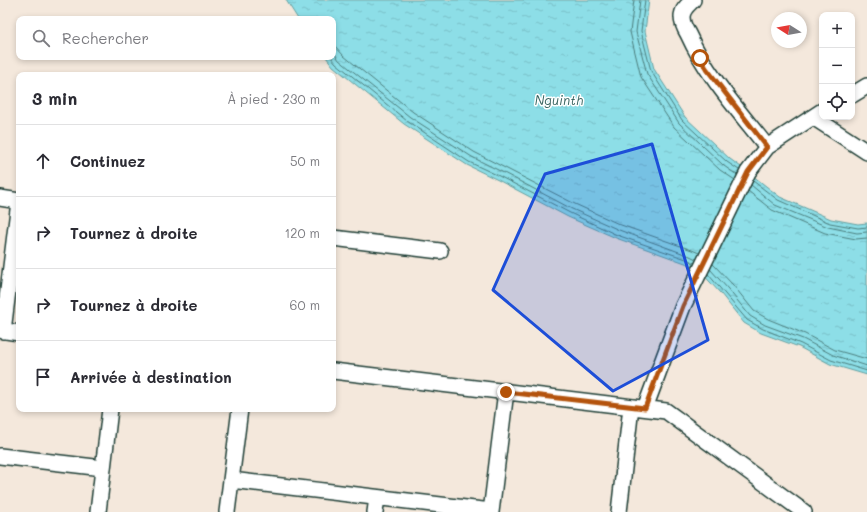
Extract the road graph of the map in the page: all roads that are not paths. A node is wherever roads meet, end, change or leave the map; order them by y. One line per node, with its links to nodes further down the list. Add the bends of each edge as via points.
1 (693, 0): 5 (street, via 683,10 682,16 694,48 706,68)
2 (867, 86): 3 (street)
3 (855, 92)
4 (818, 114): 5 (street); 6 (street)
5 (767, 147): 16 (street, via 748,172 683,306)
6 (867, 152)
7 (0, 198): 8 (street)
8 (16, 201)
9 (16, 224): 12 (street)
10 (336, 238): 11 (street)
11 (440, 251)
12 (2, 330): 13 (street)
13 (16, 332)
14 (336, 371): 15 (street)
15 (506, 392): 16 (street); 24 (street)
16 (638, 407): 23 (street, via 666,411); 27 (street)
17 (110, 412): 20 (street)
18 (240, 412): 21 (street)
19 (0, 456): 20 (street)
20 (103, 468): 25 (street)
21 (231, 480): 22 (street); 26 (street)
22 (376, 505): 24 (street)
23 (784, 506): 28 (street)
24 (491, 511)
25 (98, 512)
26 (227, 512)
27 (619, 512)
28 (804, 512)

